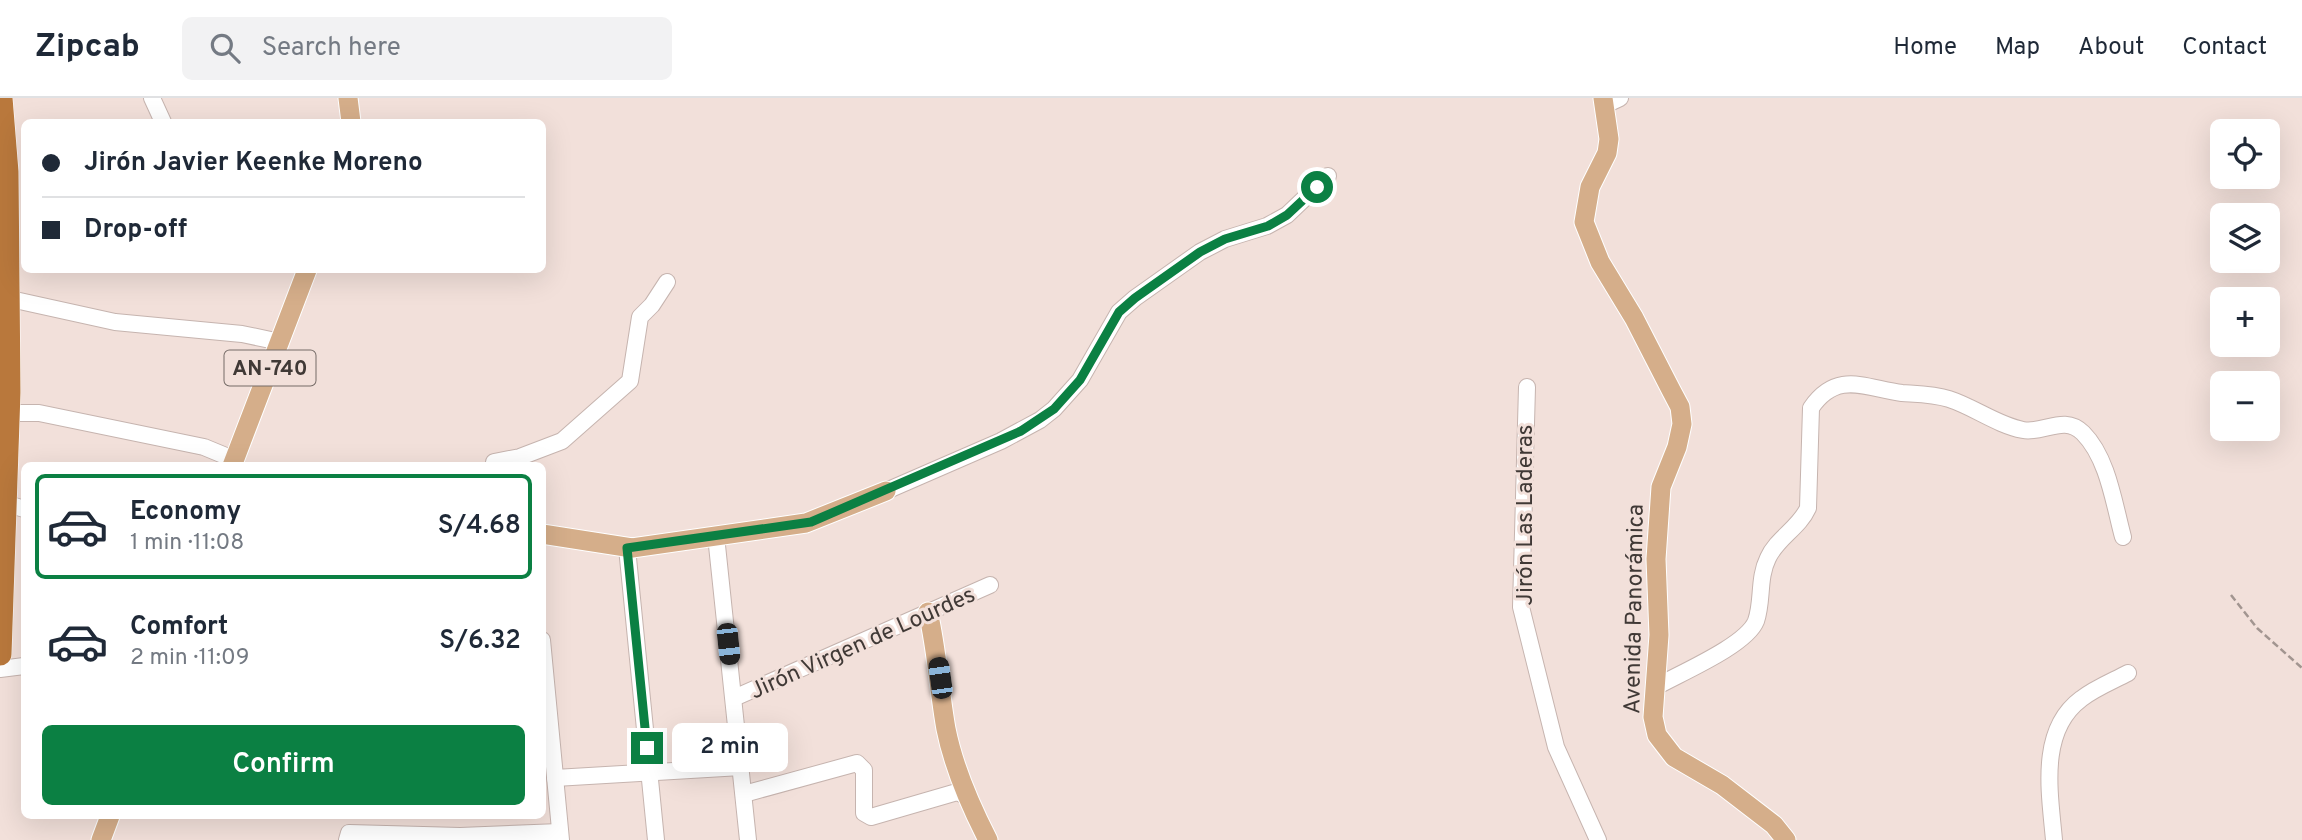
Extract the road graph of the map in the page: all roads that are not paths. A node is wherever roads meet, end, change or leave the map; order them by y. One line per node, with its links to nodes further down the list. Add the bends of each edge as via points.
1 (1, 98): 10 (highway, via 7,172)
2 (152, 98): 5 (street)
3 (348, 98): 6 (main road)
4 (1609, 100): 30 (main road, Avenida Panorámica, via 1607,153 1590,187 1584,222 1600,262 1680,407 1682,424 1661,487)
5 (162, 119)
6 (351, 119)
7 (1328, 176): 17 (street, via 1287,215 1200,252 1135,298 1119,312 1080,380 1040,420)
8 (306, 273): 11 (main road, AN-740)
9 (667, 282): 16 (street, via 640,317 630,382 562,441)
10 (6, 298): 11 (street, via 115,322); 12 (highway)
11 (280, 342): 15 (main road, AN-740)
12 (4, 359): 14 (highway)
13 (1527, 387): 44 (street, Jirón Las Laderas, via 1521,607 1556,747)
14 (8, 413): 15 (street, via 39,413 204,447); 18 (highway)
15 (233, 462)
16 (494, 462)
17 (886, 491): 20 (main road, via 811,522)
18 (15, 506): 25 (highway)
19 (546, 535): 22 (main road)
20 (716, 536): 22 (main road); 31 (street)
21 (2123, 537): 30 (street, via 2101,462 2075,427 2066,424 2023,430 1947,398 1849,383 1831,388 1811,408 1808,508 1768,557 1755,623 1735,643)
22 (627, 548): 33 (street)
23 (990, 585): 24 (street, Jirón Virgen de Lourdes)
24 (928, 612): 31 (street, Jirón Virgen de Lourdes); 36 (main road, via 946,729)
25 (0, 654)
26 (21, 666): 27 (street)
27 (0, 669)
28 (2128, 673): 46 (street, via 2080,699 2062,718 2048,782)
29 (546, 682): 34 (street)
30 (1654, 688): 45 (main road, Avenida Panorámica, via 1657,735 1674,757 1722,785 1774,825)
31 (734, 698): 32 (street)
32 (741, 767): 33 (street); 35 (street)
33 (650, 773): 34 (street); 41 (street)
34 (555, 778): 38 (street)
35 (744, 794): 36 (street, via 857,763 864,770 864,813 871,817 957,792); 42 (street)
36 (966, 796): 43 (main road)
37 (109, 819): 39 (main road)
38 (560, 836): 40 (street, via 349,833)
39 (101, 840)
40 (347, 840)
41 (656, 840)
42 (748, 840)
43 (988, 840)
44 (1598, 840)
45 (1786, 840)
46 (2054, 840)

